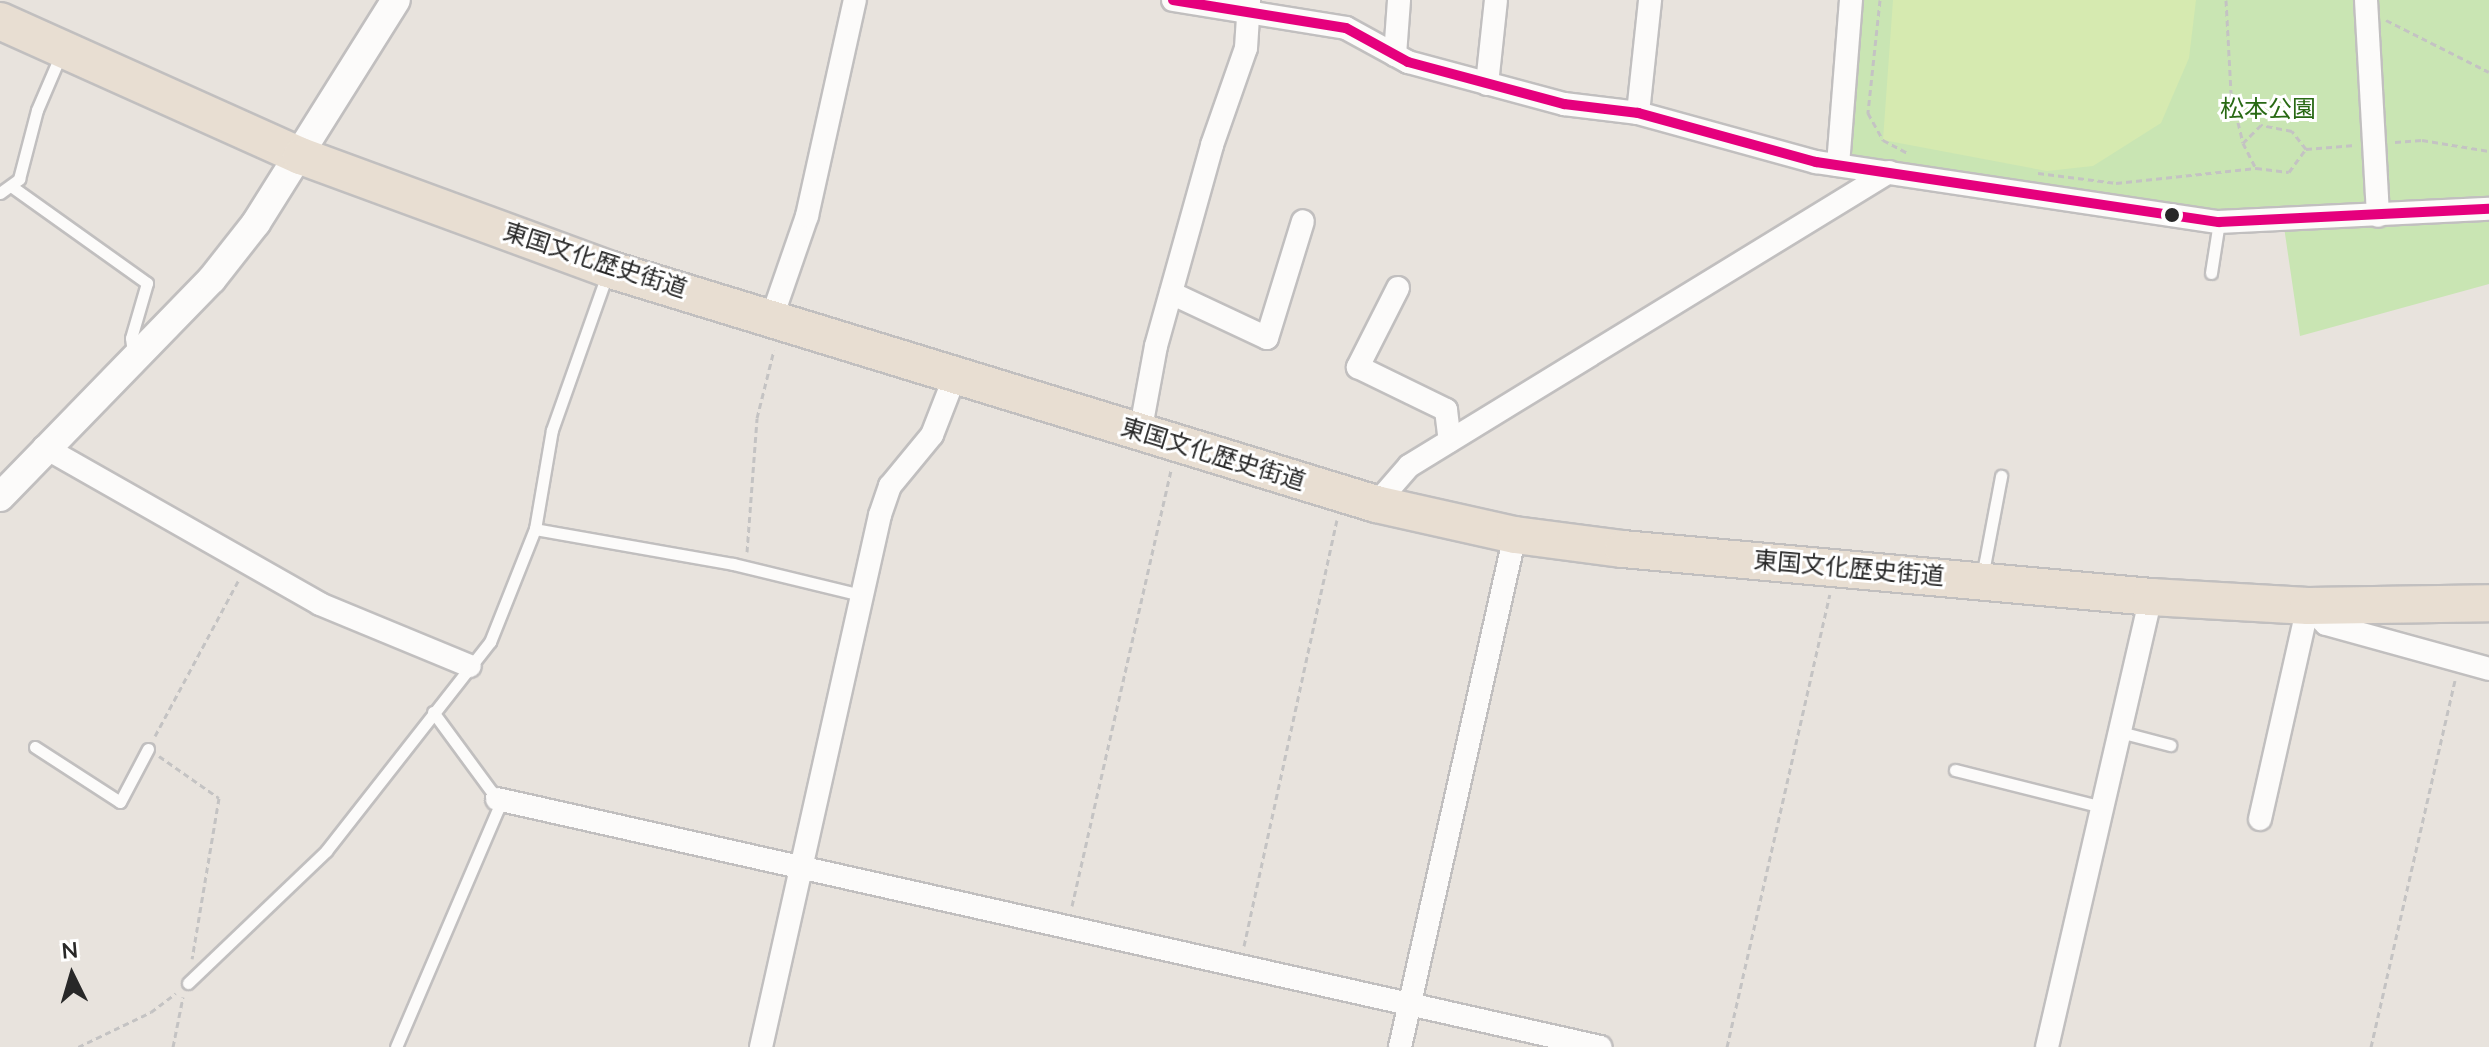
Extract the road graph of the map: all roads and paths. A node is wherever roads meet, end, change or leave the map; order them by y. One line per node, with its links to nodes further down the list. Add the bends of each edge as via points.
1 (396, 0): 24 (street)
2 (855, 0): 38 (street, via 807,216)
3 (1173, 0): 11 (street)
4 (1399, 0): 14 (street)
5 (1496, 0): 16 (street)
6 (1650, 0): 17 (street)
7 (1851, 0): 25 (street)
8 (1880, 0): 23 (path, via 1868,113 1883,140)
9 (2226, 0): 19 (path, via 2231,93)
10 (2366, 5): 15 (path); 31 (street)
11 (1249, 7): 14 (street, via 1346,28); 37 (street, via 1246,48)
12 (0, 21): 13 (highway, 東国文化歴史街道)
13 (63, 50): 24 (highway, 東国文化歴史街道); 29 (lane, via 37,110 19,179)
14 (1395, 55): 16 (street)
15 (2489, 72)
16 (1487, 84): 17 (street, via 1564,104)
17 (1638, 113): 25 (street)
18 (2393, 142): 22 (path, via 2422,140)
19 (2243, 143): 21 (path, via 2261,125 2292,131); 26 (path)
20 (2365, 144): 21 (path)
21 (2306, 149): 26 (path, via 2289,172)
22 (2489, 151)
23 (1910, 154)
24 (301, 156): 34 (highway, 東国文化歴史街道); 39 (street, via 212,279)
25 (1838, 165): 27 (street)
26 (2256, 168): 28 (path, via 2116,183)
27 (1889, 172): 33 (street); 42 (street)
28 (2033, 173)
29 (5, 189): 39 (lane, via 147,283 131,338)
30 (2489, 209): 31 (street)
31 (2378, 216): 33 (street)
32 (1303, 221): 37 (street, via 1267,338)
33 (2219, 222): 35 (lane)
34 (608, 269): 38 (highway, 東国文化歴史街道); 48 (lane, via 552,430)
35 (2211, 273)
36 (1398, 288): 42 (street, via 1358,367 1446,410)
37 (1171, 293): 41 (street)
38 (777, 318): 40 (highway, 東国文化歴史街道); 51 (path, via 757,418 750,547)
39 (133, 356): 44 (street)
40 (955, 376): 41 (highway, 東国文化歴史街道); 54 (street, via 932,435 890,486)
41 (1140, 433): 43 (highway, 東国文化歴史街道)
42 (1450, 441): 47 (street)
43 (1176, 446): 47 (highway, 東国文化歴史街道); 71 (path)
44 (44, 447): 46 (street); 50 (street)
45 (2001, 476): 53 (lane)
46 (2, 490)
47 (1360, 499): 49 (highway, 東国文化歴史街道); 72 (path)
48 (535, 529): 51 (lane); 59 (lane, via 490,642)
49 (1515, 535): 52 (highway, 東国文化歴史街道); 74 (street)
50 (248, 564): 59 (street, via 320,604); 65 (path)
51 (741, 566): 54 (lane)
52 (1836, 568): 53 (highway, 東国文化歴史街道); 81 (path)
53 (1981, 581): 55 (highway, 東国文化歴史街道)
54 (861, 595): 70 (street)
55 (2151, 597): 57 (highway, 東国文化歴史街道); 62 (street)
56 (2489, 603): 57 (highway, 東国文化歴史街道)
57 (2308, 606): 58 (street, via 2326,624); 69 (street)
58 (2460, 660): 60 (street); 83 (path)
59 (470, 666): 61 (lane)
60 (2489, 669)
61 (433, 712): 67 (lane); 73 (lane, via 326,851)
62 (2120, 732): 63 (lane); 68 (street)
63 (2170, 745)
64 (35, 747): 65 (lane, via 120,802)
65 (148, 749): 73 (path, via 219,798)
66 (1955, 770): 68 (lane)
67 (497, 799): 70 (street); 77 (lane, via 498,809 469,883)
68 (2102, 807): 82 (street)
69 (2260, 819)
70 (802, 865): 71 (street); 78 (street)
71 (1068, 924): 72 (street)
72 (1239, 966): 74 (street)
73 (188, 983): 75 (path, via 151,1012); 76 (path)
74 (1409, 1004): 79 (street); 80 (street)
75 (78, 1047)
76 (173, 1047)
77 (396, 1047)
78 (761, 1047)
79 (1400, 1047)
80 (1600, 1047)
81 (1727, 1047)
82 (2047, 1047)
83 (2371, 1047)

